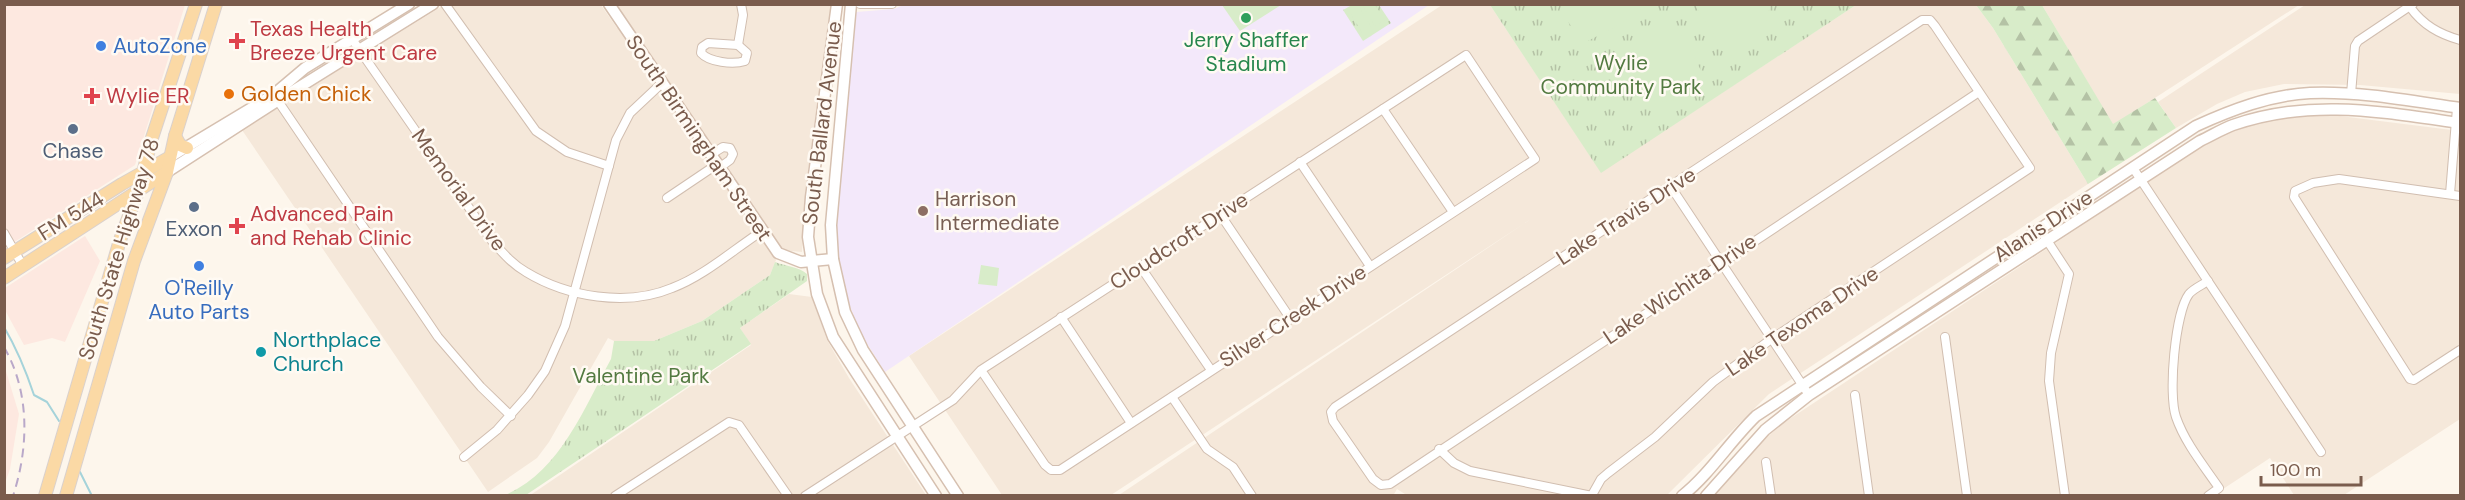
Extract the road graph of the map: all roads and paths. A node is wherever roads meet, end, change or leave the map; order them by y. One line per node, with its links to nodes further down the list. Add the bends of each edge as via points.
1 (196, 4): 32 (main road, South State Highway 78)
2 (216, 4): 24 (main road, South State Highway 78)
3 (409, 4): 13 (main road)
4 (433, 4): 16 (main road)
5 (445, 4): 30 (street, via 536,131 567,152)
6 (609, 4): 17 (main road, South Birmingham Street)
7 (741, 4): 15 (street)
8 (837, 4): 50 (main road, South Ballard Avenue, via 811,197)
9 (851, 4): 49 (main road, South Ballard Avenue, via 831,225)
10 (860, 4): 11 (street)
11 (892, 4)
12 (2411, 6): 14 (street, via 2427,26); 19 (street, via 2358,41)
13 (352, 39): 16 (street, Memorial Drive); 20 (main road, via 305,68)
14 (2460, 40)
15 (738, 45): 15 (street, via 747,53 745,61 738,64 706,58 701,53 708,43)
16 (360, 50): 20 (main road); 57 (street, Memorial Drive, via 501,252 525,272)
17 (662, 82): 28 (main road, South Birmingham Street); 30 (street, via 630,113 616,140)
18 (1979, 92): 35 (street, Lake Travis Drive, via 1935,26 1930,20 1922,20); 51 (street, Lake Wichita Drive); 61 (street, Lake Texoma Drive, via 2030,168)
19 (2351, 94): 21 (main road, Alanis Drive); 31 (main road, Alanis Drive, via 2308,93 2228,111 2196,126)
20 (275, 98): 25 (main road); 33 (main road); 71 (street, via 438,337)
21 (2459, 108): 23 (street)
22 (1383, 109): 27 (street, Cloudcroft Drive, via 1466,55); 29 (street, Cloudcroft Drive); 40 (street)
23 (2458, 122): 34 (main road, Alanis Drive, via 2331,108 2282,112 2232,125); 37 (street)
24 (175, 136): 25 (main road); 26 (main road, South State Highway 78)
25 (187, 148): 26 (main road)
26 (170, 157): 32 (main road, FM 544 / FM 544); 33 (main road, South State Highway 78)
27 (1535, 159): 40 (street, Silver Creek Drive)
28 (715, 162): 39 (street); 45 (main road, South Birmingham Street)
29 (1300, 162): 42 (street, Cloudcroft Drive); 54 (street)
30 (609, 166): 57 (street)
31 (2133, 168): 34 (street); 44 (main road, Alanis Drive)
32 (143, 172): 36 (main road, South State Highway 78); 48 (main road, FM 544 / FM 544)
33 (167, 172): 36 (main road, FM 544 / FM 544); 63 (main road, South State Highway 78, via 134,261)
34 (2141, 179): 47 (main road, Alanis Drive); 56 (street)
35 (1671, 187): 51 (street); 79 (street, Lake Travis Drive, via 1335,407 1331,412 1333,421)
36 (139, 189): 41 (main road, FM 544 / FM 544); 43 (main road, South State Highway 78)
37 (2450, 194): 38 (street); 64 (street, via 2339,179 2313,183 2295,191 2294,197 2410,379)
38 (2460, 196)
39 (667, 198)
40 (1453, 212): 54 (street, Silver Creek Drive)
41 (102, 213): 43 (main road, via 115,213); 52 (main road, FM 544 / FM 544)
42 (1220, 214): 53 (street, Cloudcroft Drive); 59 (street)
43 (127, 221): 62 (main road, South State Highway 78)
44 (2039, 228): 47 (street); 67 (main road, Alanis Drive)
45 (762, 231): 50 (main road, South Birmingham Street, via 785,258); 57 (street, Memorial Drive, via 690,279 654,294 619,298)
46 (4, 233): 48 (street)
47 (2046, 240): 68 (main road, Alanis Drive); 94 (street, via 2069,274 2051,353 2049,381)
48 (10, 255): 52 (street)
49 (833, 259): 50 (main road, South Birmingham Street); 73 (main road, South Ballard Avenue, via 843,308 863,350)
50 (811, 261): 74 (main road, South Ballard Avenue, via 818,299 833,337)
51 (1720, 263): 61 (street); 75 (street, Lake Wichita Drive)
52 (23, 266): 55 (main road, FM 544 / FM 544)
53 (1140, 266): 58 (street, Cloudcroft Drive); 66 (street)
54 (1370, 266): 59 (street, Silver Creek Drive)
55 (4, 278)
56 (2208, 281): 76 (street); 95 (street, via 2190,293 2184,304 2172,364 2175,415 2219,488)
57 (574, 291): 71 (street, via 565,326 545,371)
58 (1061, 317): 65 (street, Cloudcroft Drive); 72 (street)
59 (1290, 318): 66 (street, Silver Creek Drive)
60 (1945, 337): 93 (street)
61 (1770, 340): 67 (street); 88 (street, Lake Texoma Drive, via 1713,382 1655,437 1608,472)
62 (90, 342): 63 (main road); 80 (main road, South State Highway 78)
63 (110, 345): 81 (main road, South State Highway 78)
64 (2460, 350)
65 (981, 370): 72 (street, Silver Creek Drive, via 1051,470 1060,470); 73 (street, Cloudcroft Drive, via 953,400)
66 (1211, 370): 70 (street, Silver Creek Drive)
67 (1801, 385): 68 (street); 89 (main road, Alanis Drive, via 1756,416)
68 (1809, 395): 90 (main road, Alanis Drive, via 1765,430)
69 (1855, 395): 92 (street)
70 (1172, 397): 72 (street, Silver Creek Drive); 87 (street, via 1208,449 1233,467)
71 (511, 416): 77 (street)
72 (1131, 423)
73 (913, 425): 74 (street, Cloudcroft Drive); 86 (main road, South Ballard Avenue)
74 (897, 434): 84 (street, Cloudcroft Drive); 85 (main road, South Ballard Avenue)
75 (1439, 449): 79 (street, Lake Wichita Drive, via 1390,484); 88 (street, via 1470,471)
76 (2321, 452)
77 (464, 457)
78 (1766, 462): 91 (street)
79 (1381, 485)
80 (45, 495)
81 (66, 495)
82 (615, 495): 83 (street, via 729,422 739,425)
83 (788, 495)
84 (805, 495)
85 (936, 495)
86 (958, 495)
87 (1252, 495)
88 (1592, 495)
89 (1682, 495)
90 (1706, 495)
91 (1771, 495)
92 (1869, 495)
93 (1967, 495)
94 (2065, 495)
95 (2208, 495)

